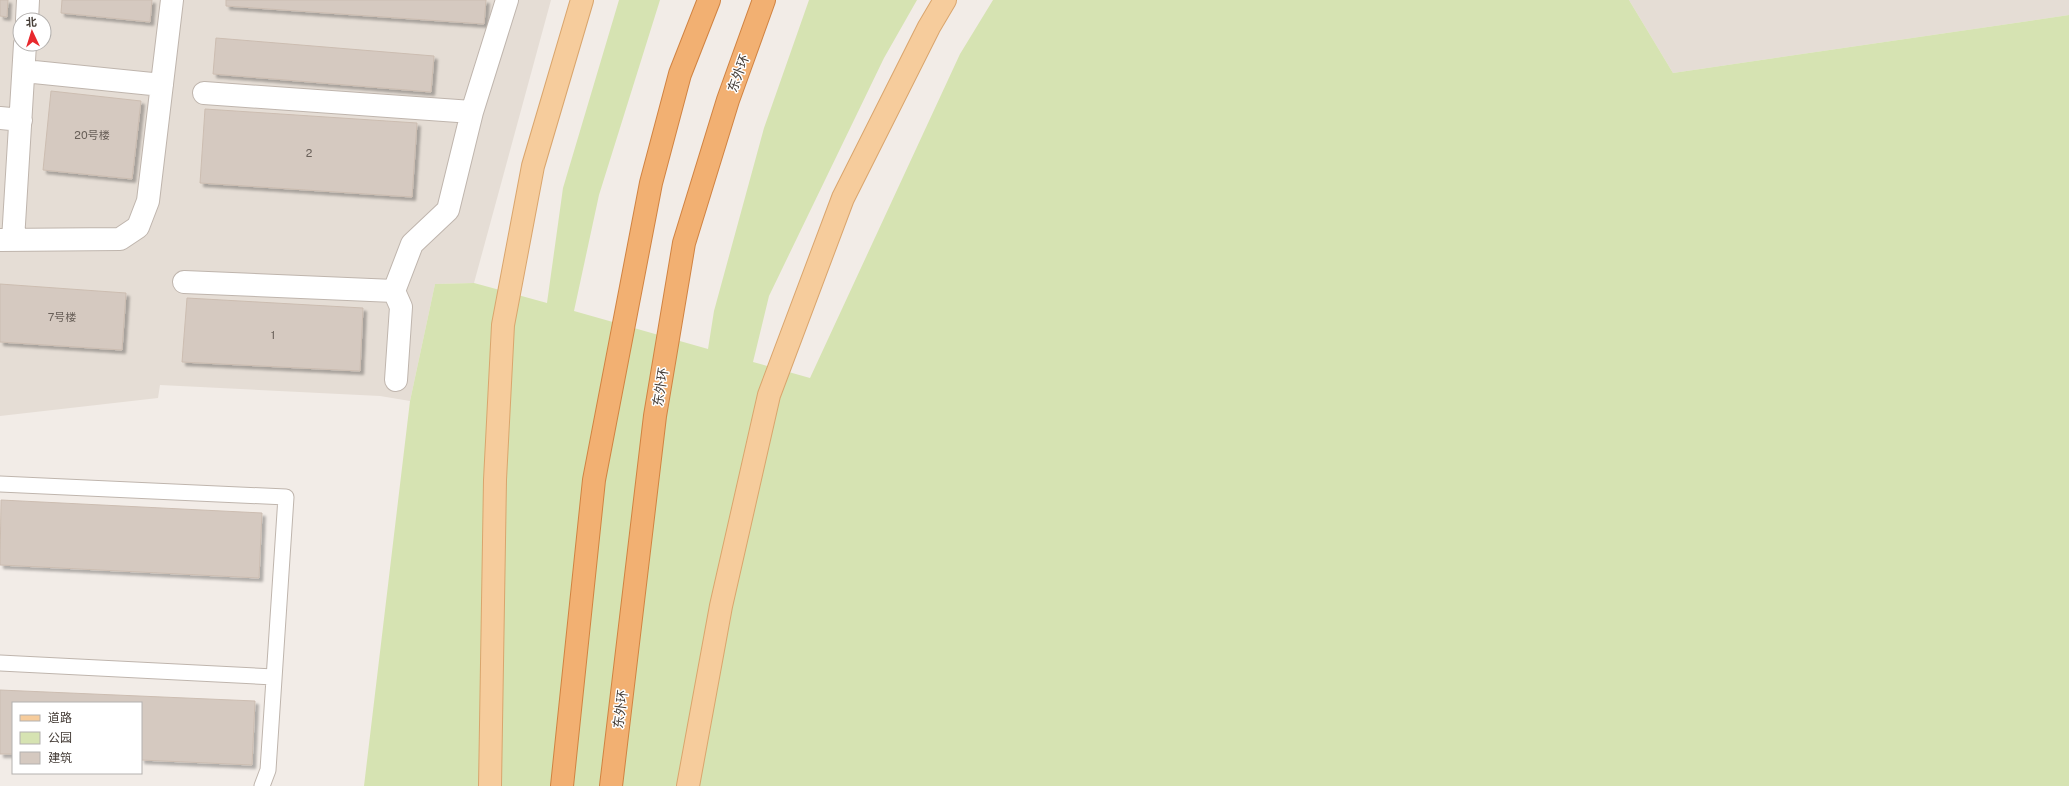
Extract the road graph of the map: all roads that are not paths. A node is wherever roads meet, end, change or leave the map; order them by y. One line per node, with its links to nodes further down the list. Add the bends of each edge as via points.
1 (28, 0): 8 (street)
2 (172, 0): 11 (street)
3 (507, 0): 13 (street)
4 (582, 0): 23 (main road, via 533,166 503,325 495,480)
5 (710, 0): 24 (highway, via 680,74 651,183 594,480)
6 (764, 0): 25 (highway, 东外环, via 728,100 684,243 655,416)
7 (945, 0): 26 (main road, via 843,198 769,395 721,606)
8 (27, 12)
9 (25, 52): 10 (street)
10 (24, 71): 11 (street); 14 (street)
11 (162, 85): 15 (street, via 148,201 138,228 120,240)
12 (204, 93): 13 (street)
13 (472, 112): 17 (street, via 448,210 412,244)
14 (10, 119): 15 (street)
15 (7, 240)
16 (184, 282): 17 (street)
17 (394, 291): 18 (street, via 400,306)
18 (396, 380)
19 (0, 484): 21 (lane, via 286,497)
20 (0, 663): 21 (lane)
21 (274, 677): 22 (lane, via 268,770)
22 (262, 786)
23 (490, 786)
24 (562, 786)
25 (611, 786)
26 (688, 786)

